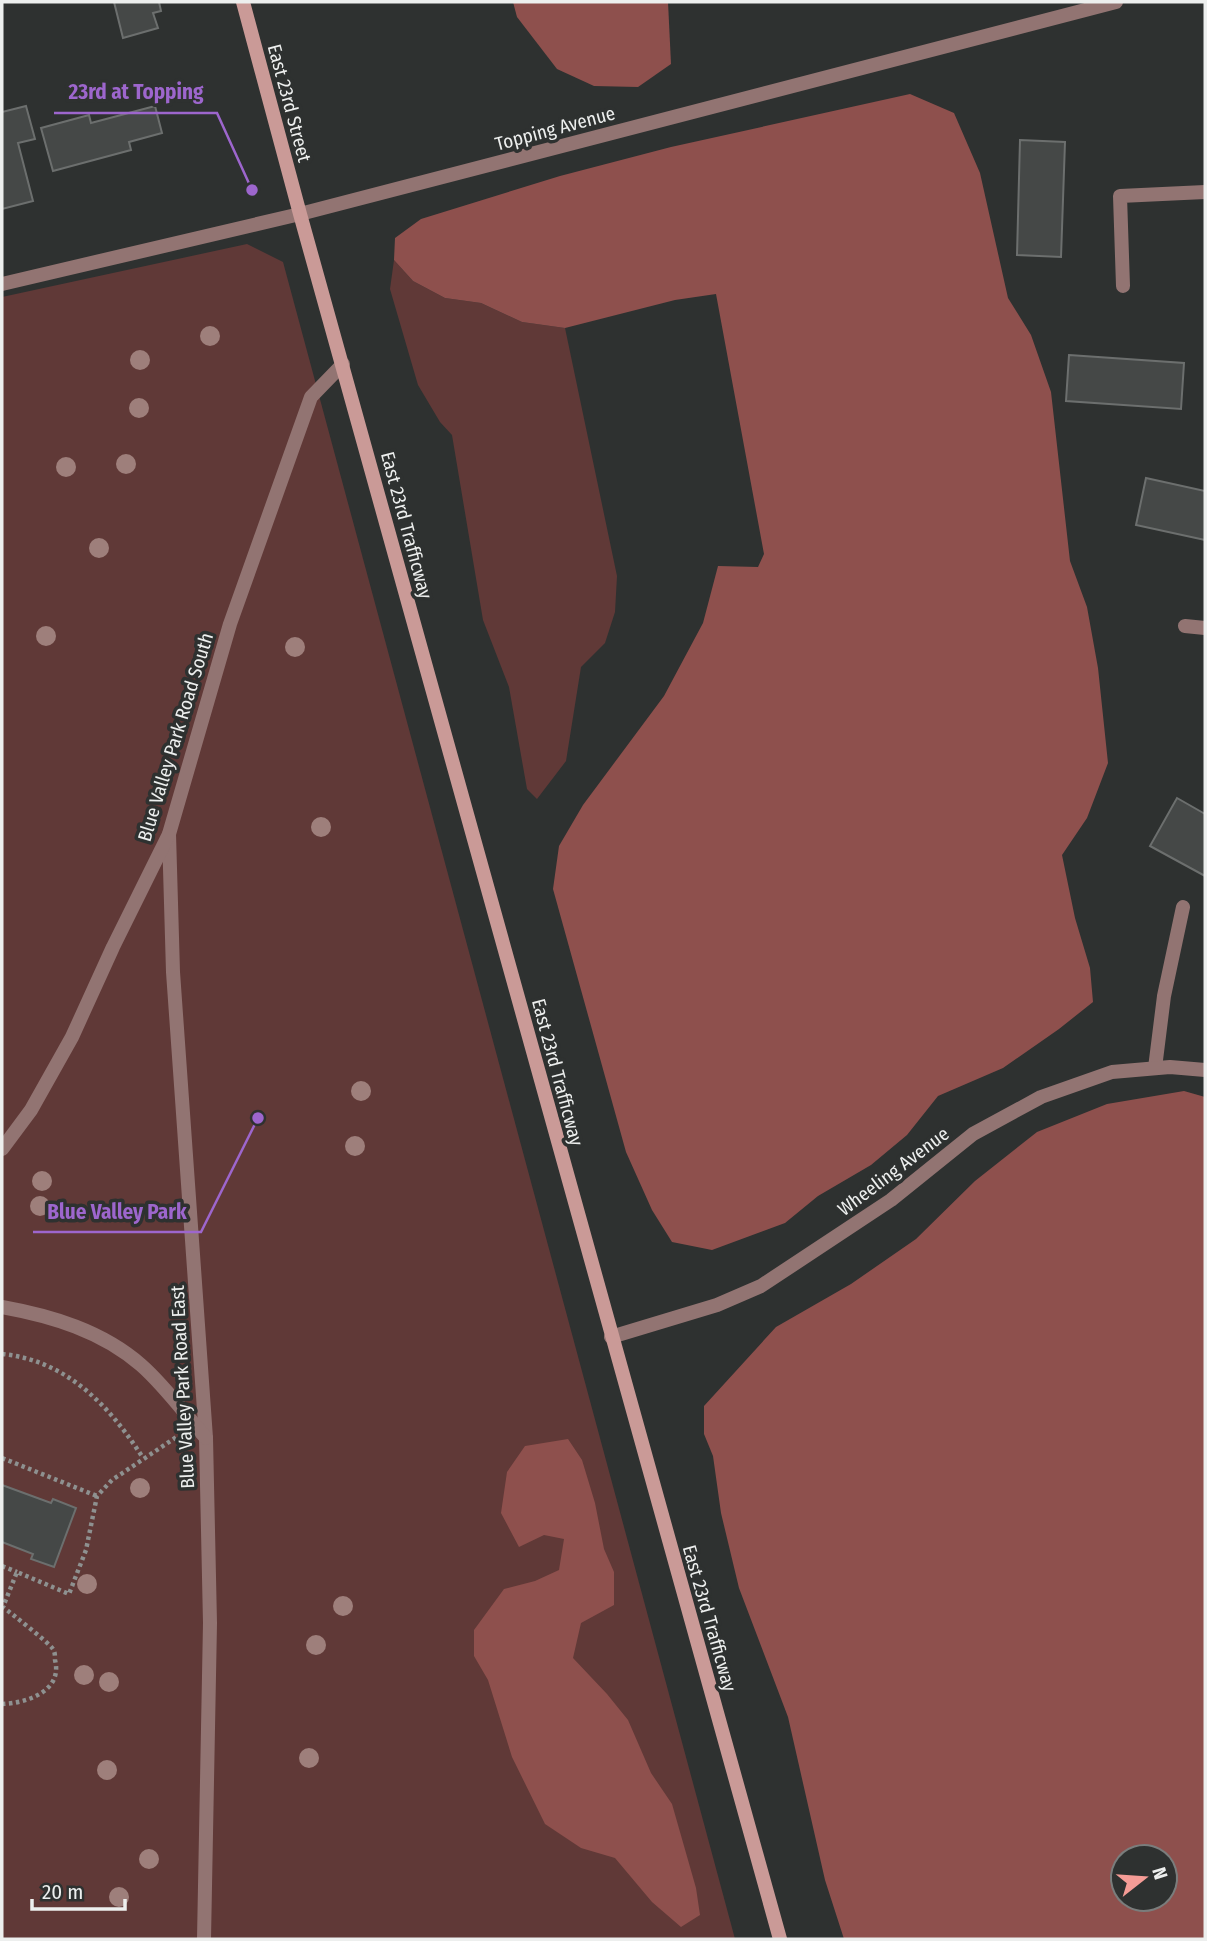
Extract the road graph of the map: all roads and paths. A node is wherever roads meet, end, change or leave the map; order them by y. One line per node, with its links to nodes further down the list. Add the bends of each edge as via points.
1 (243, 2): 4 (main road, East 23rd Street)
2 (1116, 2): 4 (street, Topping Avenue)
3 (1205, 192): 6 (street, via 1120,196)
4 (300, 214): 5 (street, Topping Avenue); 7 (main road, East 23rd Trafficway)
5 (2, 284)
6 (1123, 286)
7 (343, 364): 10 (street, Blue Valley Park Road South, via 312,397 230,624); 16 (main road, East 23rd Trafficway)
8 (1185, 626): 9 (street)
9 (1205, 628)
10 (169, 834): 14 (street, Blue Valley Park Road South, via 72,1037 31,1110); 19 (street, Blue Valley Park Road East, via 173,972)
11 (1183, 907): 12 (street)
12 (1155, 1068): 13 (street, Wheeling Avenue); 16 (street, Wheeling Avenue, via 1111,1072 1041,1097 973,1134 891,1200 761,1286 717,1305)
13 (1205, 1070)
14 (2, 1149)
15 (2, 1307): 18 (street, via 42,1314 100,1336 141,1365)
16 (611, 1337): 27 (main road, East 23rd Trafficway)
17 (2, 1353): 21 (path, via 48,1366 93,1394)
18 (193, 1423): 19 (street); 21 (path)
19 (206, 1438): 26 (street, Blue Valley Park Road East, via 210,1623)
20 (2, 1458): 22 (path)
21 (143, 1458): 22 (path)
22 (97, 1496): 24 (path, via 86,1550 69,1594)
23 (2, 1566): 24 (path)
24 (17, 1572): 25 (path, via 3,1607 52,1649 56,1677 49,1689 37,1696)
25 (2, 1704)
26 (204, 1939)
27 (780, 1939)

